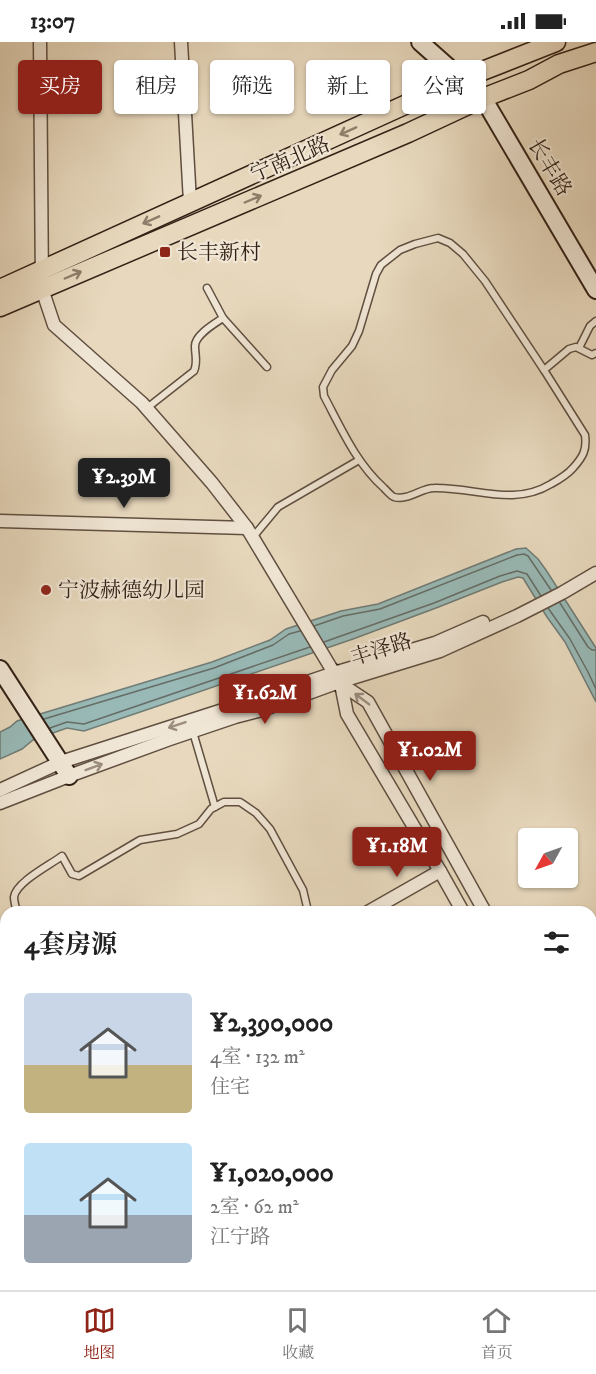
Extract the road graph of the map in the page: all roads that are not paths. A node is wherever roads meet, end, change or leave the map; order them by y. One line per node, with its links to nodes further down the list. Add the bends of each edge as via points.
1 (40, 42): 13 (street)
2 (181, 42): 12 (street)
3 (420, 42): 6 (street, 长丰路)
4 (556, 42): 7 (main road, 宁南北路)
5 (596, 52): 8 (main road, 宁南北路)
6 (440, 60)
7 (486, 70)
8 (486, 97)
9 (486, 103): 17 (street, 长丰路)
10 (402, 106): 12 (main road, 宁南北路, one-way to 12)
11 (449, 114): 14 (main road, 宁南北路, one-way to 11)
12 (190, 202): 13 (main road, 宁南北路, one-way to 13)
13 (41, 270): 14 (street); 16 (main road, 宁南北路)
14 (42, 288): 18 (main road, 宁南北路); 25 (street, via 54,325)
15 (207, 288): 19 (lane)
16 (0, 289)
17 (596, 290)
18 (0, 307)
19 (223, 318): 23 (lane); 25 (lane, via 195,344 194,371)
20 (596, 321): 21 (lane)
21 (579, 348): 22 (lane, via 592,355); 24 (lane, via 570,349)
22 (596, 353)
23 (267, 368)
24 (544, 370): 26 (lane, via 585,435 587,446 567,475 545,488 529,494 501,496 431,488 405,497 393,496); 26 (lane, via 485,281 450,243 438,238 400,250 381,265 359,331 322,387)
25 (147, 408): 28 (street, via 213,483)
26 (359, 460): 28 (lane, via 279,507)
27 (0, 521): 28 (street)
28 (250, 533): 33 (street)
29 (596, 564): 31 (street, 丰泽路)
30 (596, 573): 31 (street, 丰泽路)
31 (559, 590): 33 (street, 丰泽路, via 435,643); 33 (street, 丰泽路, via 517,616 440,651)
32 (0, 669): 35 (street)
33 (335, 674): 34 (street, 丰泽路, via 262,710); 35 (street, 丰泽路, one-way to 35); 39 (street, via 347,714); 44 (street, one-way to 33, via 368,702)
34 (193, 732): 35 (street, 丰泽路, one-way to 34); 38 (lane)
35 (65, 769): 36 (street, 丰泽路); 37 (street, 丰泽路)
36 (0, 790)
37 (0, 803)
38 (215, 807): 40 (lane, via 199,824 177,834 140,840 79,876 72,874 62,856 18,888); 41 (lane, via 240,802 256,813 270,829 303,891)
39 (440, 871): 42 (street); 43 (street)
40 (16, 906)
41 (307, 906)
42 (379, 906)
43 (460, 906)
44 (482, 906)

